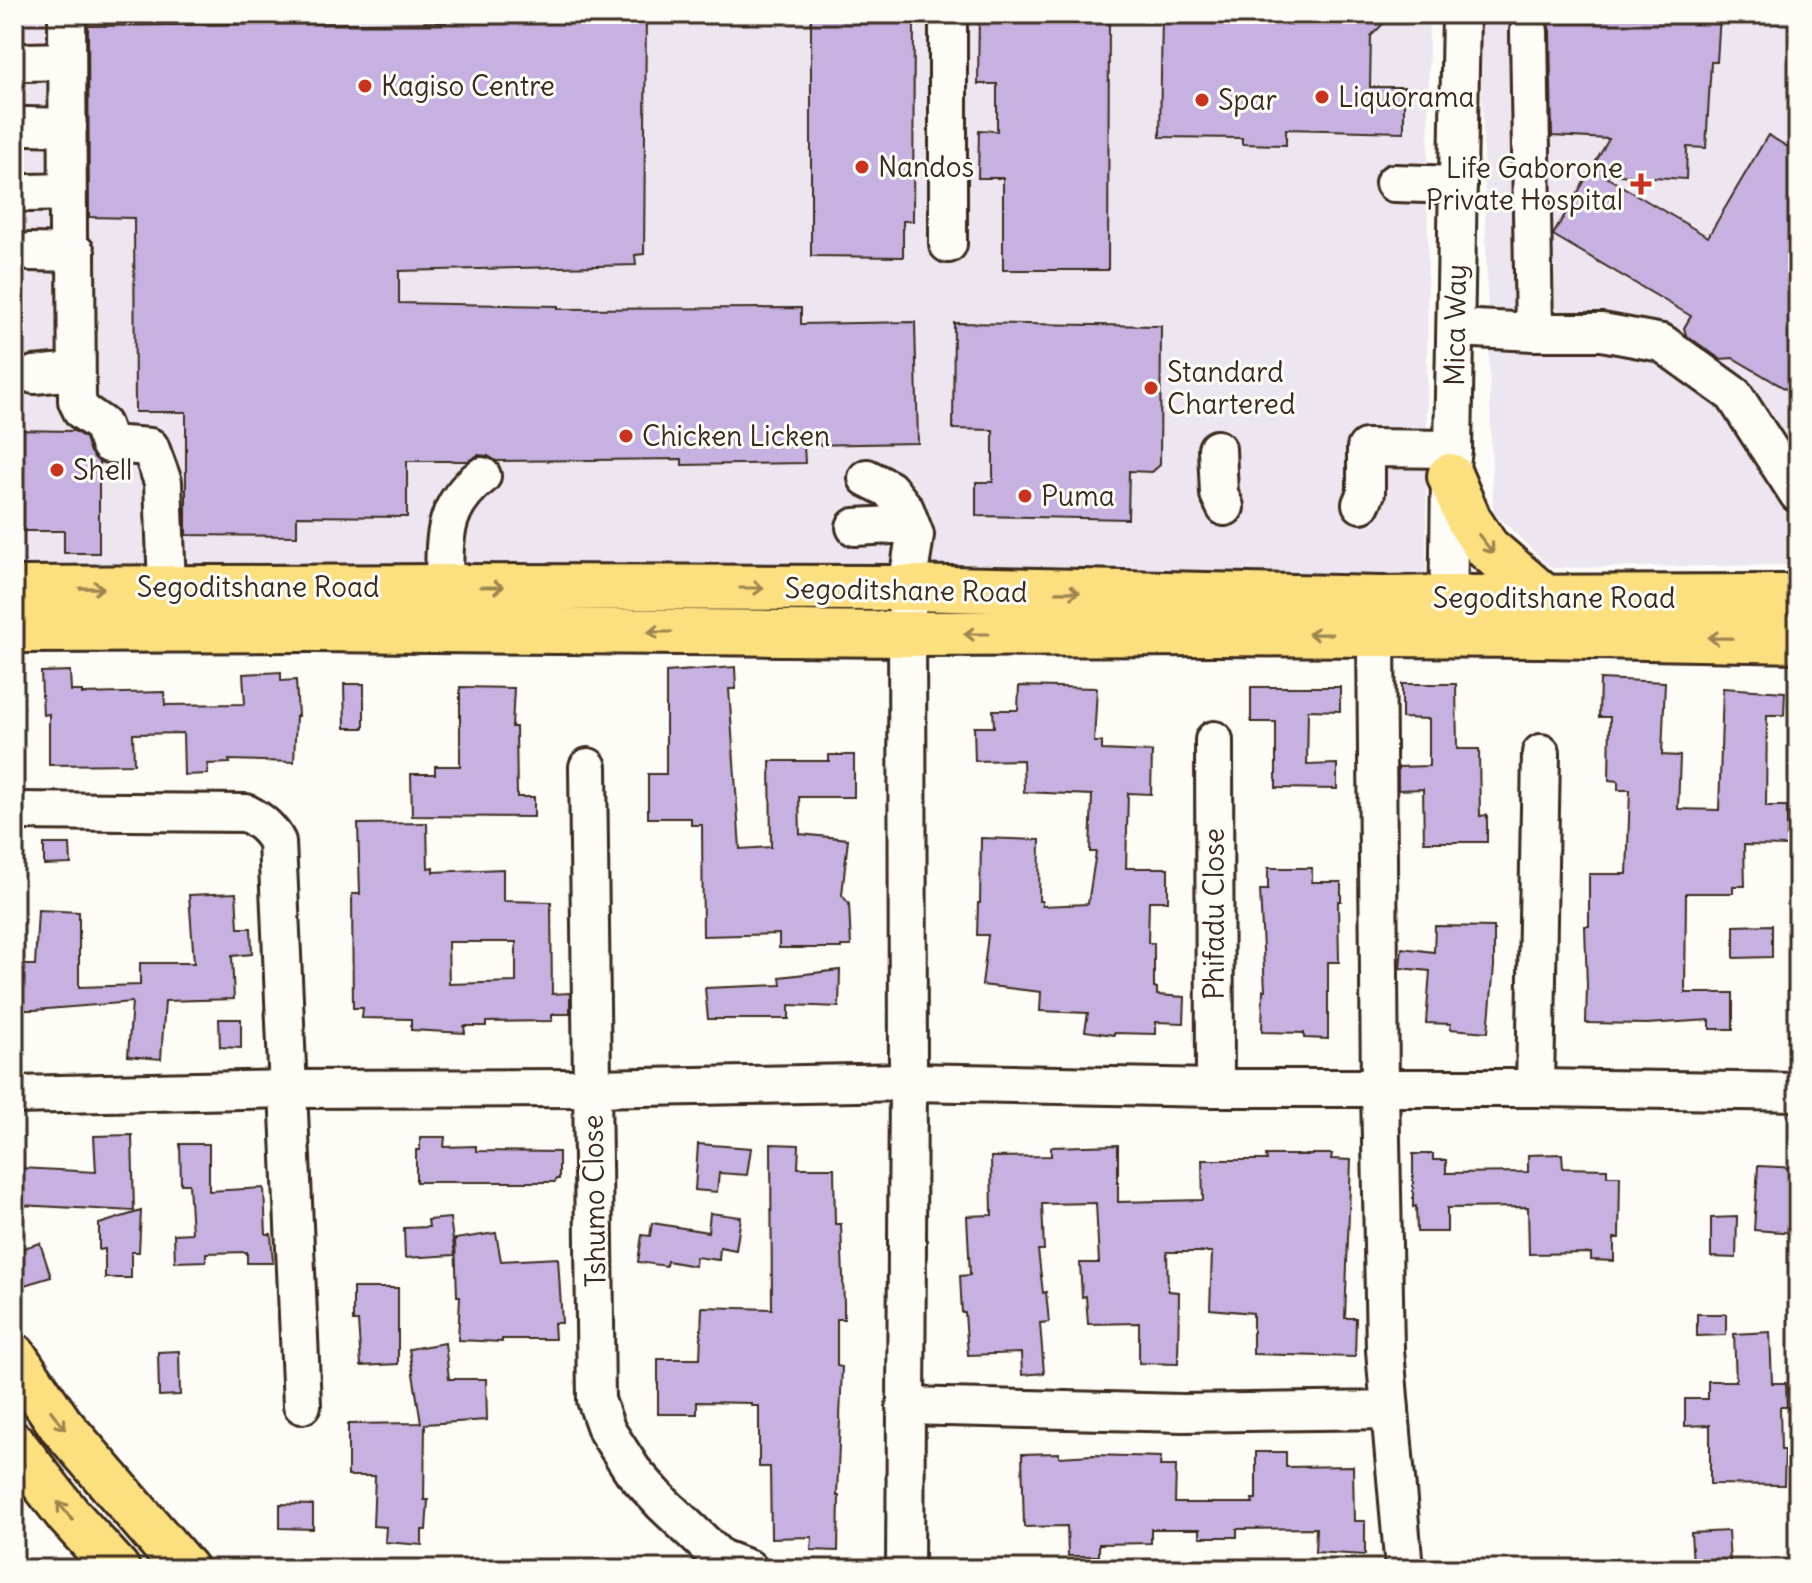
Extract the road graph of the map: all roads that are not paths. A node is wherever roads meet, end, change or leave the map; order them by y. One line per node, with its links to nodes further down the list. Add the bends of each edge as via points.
1 (67, 14): 5 (street)
2 (948, 14): 13 (street)
3 (1461, 14): 10 (street, Mica Way)
4 (1529, 31): 17 (street)
5 (67, 61): 6 (street); 8 (street)
6 (26, 62)
7 (27, 126): 8 (street)
8 (68, 127): 11 (street)
9 (1394, 183): 10 (street)
10 (1458, 185): 16 (street, Mica Way)
11 (67, 192): 12 (street); 15 (street, via 68,246)
12 (29, 193)
13 (948, 244)
14 (30, 252): 15 (street)
15 (76, 253): 18 (street)
16 (1456, 328): 17 (street); 21 (street, Mica Way)
17 (1534, 332): 24 (street, via 1602,332 1662,343 1734,395)
18 (76, 371): 19 (street); 29 (street, via 79,406 102,425 109,444 150,447 154,456 163,482)
19 (34, 375)
20 (1217, 449): 26 (street, via 1219,494)
21 (1452, 462): 25 (street, via 1366,448 1366,493); 34 (main road, one-way to 34, via 1469,521 1487,548); 35 (street, Mica Way)
22 (482, 476): 30 (street, via 453,508 464,522 445,540)
23 (867, 478): 27 (street, via 889,489)
24 (1798, 494)
25 (1361, 504)
26 (1225, 507)
27 (910, 524): 28 (street); 31 (street, via 915,535)
28 (855, 527)
29 (167, 587): 30 (main road, Segoditshane Road); 32 (main road, Segoditshane Road, one-way to 29)
30 (444, 587): 31 (main road, Segoditshane Road, one-way to 31)
31 (907, 588): 35 (main road, Segoditshane Road, one-way to 35, via 1366,599); 37 (street)
32 (14, 589)
33 (1798, 597): 34 (main road, Segoditshane Road)
34 (1545, 598): 35 (main road, Segoditshane Road)
35 (1448, 617): 38 (main road, Segoditshane Road); 39 (main road, Segoditshane Road, one-way to 35, via 1543,635)
36 (14, 630): 37 (main road, Segoditshane Road, one-way to 36)
37 (908, 634): 38 (main road, Segoditshane Road, one-way to 37); 44 (street)
38 (1376, 635): 47 (street)
39 (1798, 640)
40 (1214, 740): 46 (street, Phifadu Close)
41 (1541, 753): 48 (street)
42 (588, 767): 45 (street, Tshumo Close)
43 (14, 811): 49 (street, via 246,813 269,828 277,842)
44 (908, 1082): 45 (street); 46 (street); 54 (street)
45 (592, 1088): 49 (street); 59 (street, Tshumo Close, via 596,1400 607,1431 633,1471 720,1558)
46 (1215, 1088): 47 (street)
47 (1380, 1088): 48 (street); 55 (street)
48 (1535, 1088): 50 (street)
49 (288, 1089): 51 (street); 53 (street)
50 (1798, 1092)
51 (14, 1095)
52 (14, 1356): 58 (main road, one-way to 58, via 60,1424)
53 (302, 1405)
54 (905, 1406): 55 (street, via 1183,1413); 60 (street)
55 (1390, 1410): 61 (street)
56 (14, 1445): 57 (main road, one-way to 56)
57 (117, 1569)
58 (185, 1569)
59 (749, 1569)
60 (905, 1569)
61 (1404, 1569)

